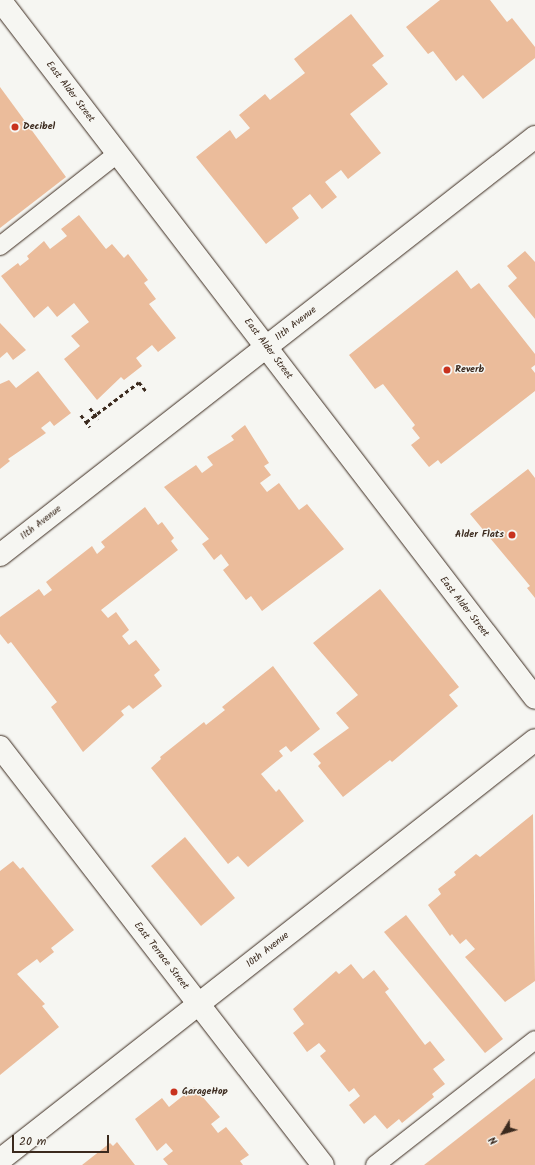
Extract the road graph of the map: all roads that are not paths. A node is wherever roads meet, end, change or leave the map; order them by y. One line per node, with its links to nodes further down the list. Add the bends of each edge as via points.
1 (0, 0): 3 (street, East Alder Street)
2 (535, 137): 5 (street, 11th Avenue)
3 (117, 154): 4 (lane); 5 (street, East Alder Street)
4 (0, 246)
5 (266, 347): 6 (street, 11th Avenue); 7 (street, East Alder Street)
6 (0, 555)
7 (535, 698)
8 (535, 740): 10 (street, 10th Avenue)
9 (0, 747): 10 (street, East Terrace Street)
10 (199, 1005): 12 (street, 10th Avenue); 13 (street, East Terrace Street)
11 (535, 1040): 14 (lane)
12 (0, 1160)
13 (323, 1165)
14 (375, 1165)

